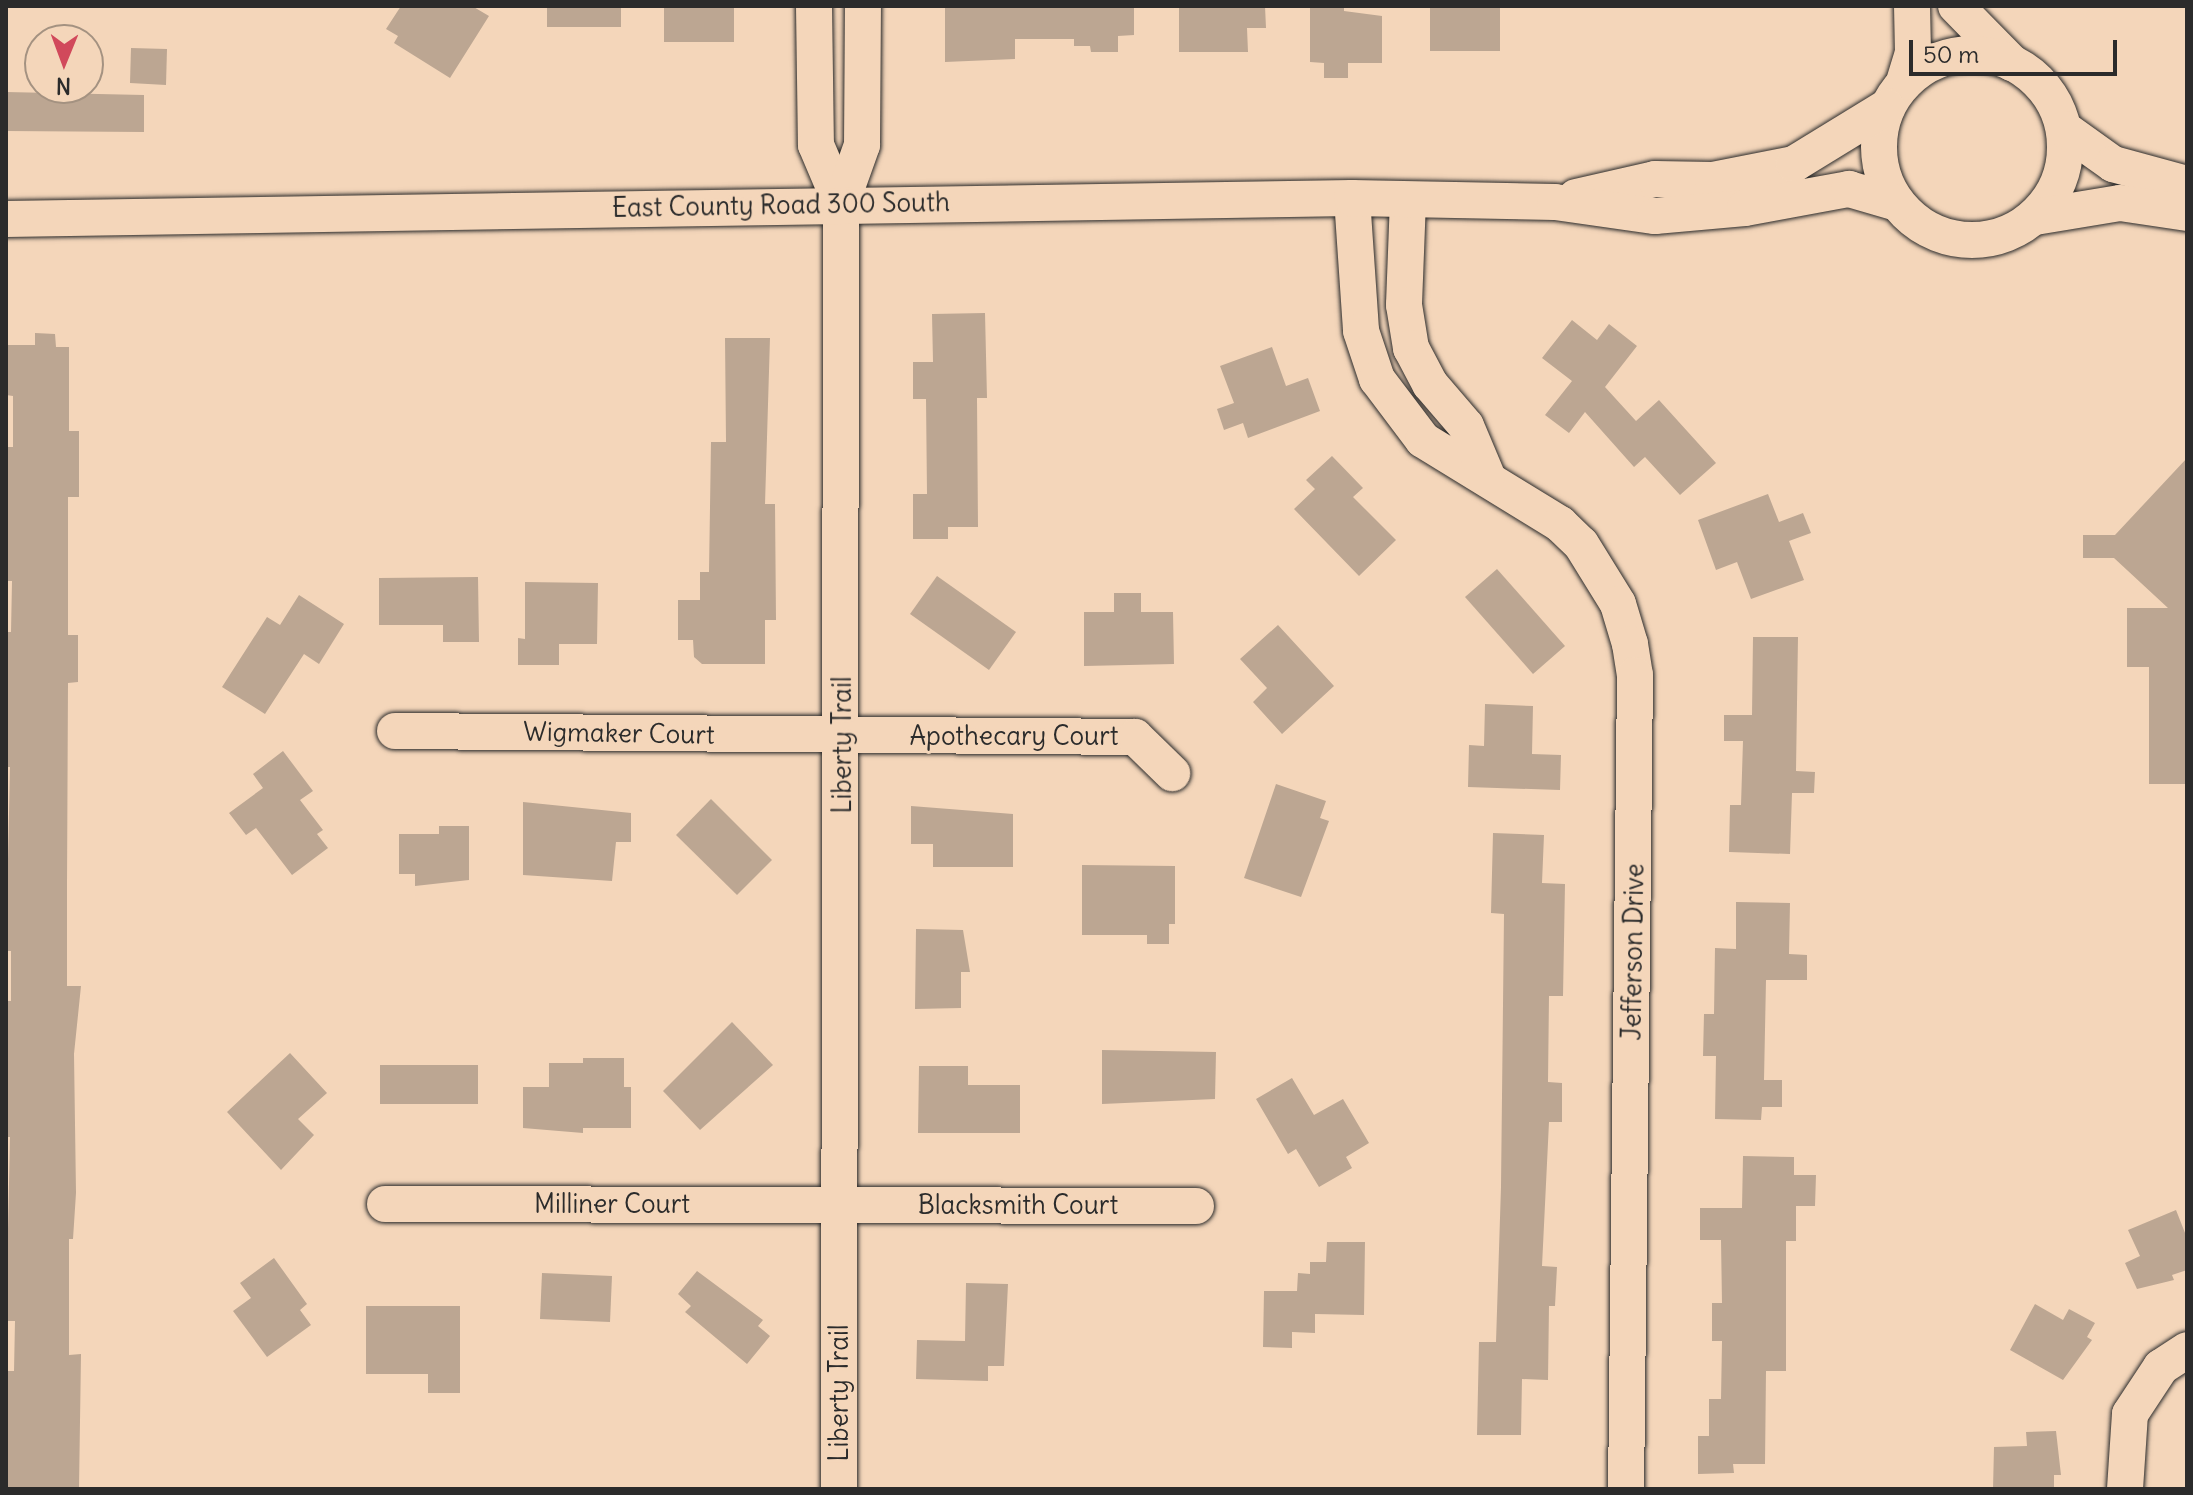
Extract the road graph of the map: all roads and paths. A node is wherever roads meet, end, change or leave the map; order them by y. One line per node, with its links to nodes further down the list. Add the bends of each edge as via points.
1 (814, 6): 13 (street, Liberty Trail, via 816,145)
2 (863, 6): 13 (street, via 862,145)
3 (1912, 6): 6 (street, via 1913,53)
4 (1956, 6): 5 (street)
5 (2012, 63): 6 (street, via 1984,54 1955,55 1927,64); 7 (street, via 2045,90)
6 (1895, 95): 11 (street, East County Road 300 South, via 1794,164 1713,180 1655,179); 12 (street, via 1878,157)
7 (2064, 129): 8 (street, via 2113,164); 15 (street, via 2065,161 2055,192)
8 (2187, 184)
9 (1352, 198): 10 (street, East County Road 300 South); 13 (street, East County Road 300 South); 17 (street, Jefferson Drive, via 1357,306 1377,379 1423,440)
10 (1408, 200): 11 (street, East County Road 300 South); 17 (street, via 1404,305 1411,348 1430,384 1466,426)
11 (1555, 202): 12 (street, East County Road 300 South, via 1655,216 1745,208 1849,189)
12 (1897, 203): 15 (street, via 1937,234 1963,240 1989,239)
13 (841, 204): 16 (street, East County Road 300 South); 19 (street, Liberty Trail)
14 (2187, 213): 15 (street, via 2120,203)
15 (2035, 217)
16 (6, 219)
17 (1487, 476): 26 (street, Jefferson Drive, via 1560,524 1603,572 1618,604 1635,675)
18 (395, 731): 19 (street, Wigmaker Court)
19 (842, 735): 20 (street, Apothecary Court, via 1135,737); 22 (street, Liberty Trail)
20 (1172, 773)
21 (385, 1204): 22 (street, Milliner Court)
22 (839, 1204): 23 (street, Blacksmith Court); 25 (street, Liberty Trail)
23 (1196, 1206)
24 (2187, 1350): 27 (street, via 2161,1367 2130,1414)
25 (839, 1489)
26 (1626, 1489)
27 (2125, 1489)

